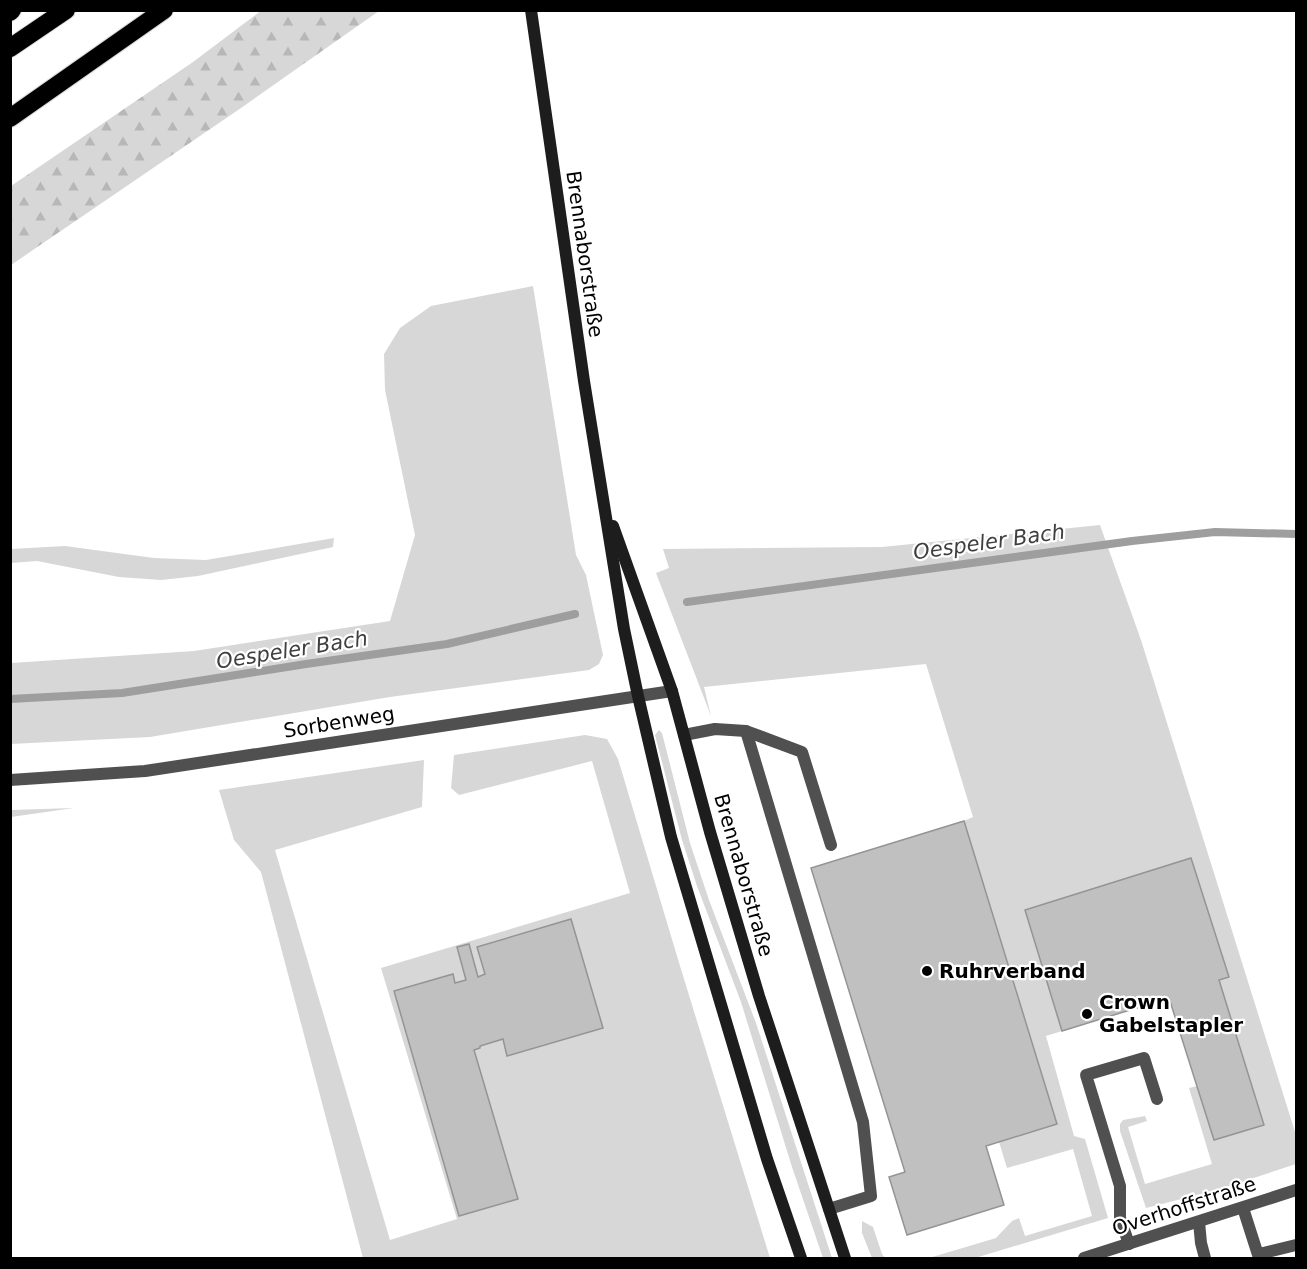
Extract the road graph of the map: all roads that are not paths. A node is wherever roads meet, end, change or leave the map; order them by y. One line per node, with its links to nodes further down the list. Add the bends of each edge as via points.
1 (66, 10): 4 (highway)
2 (164, 10): 5 (highway)
3 (531, 10): 8 (main road, Brennaborstraße)
4 (10, 48)
5 (67, 80): 6 (highway); 7 (highway)
6 (10, 118)
7 (10, 128)
8 (604, 502): 9 (main road, Brennaborstraße); 10 (main road, Brennaborstraße)
9 (672, 691): 10 (street, Sorbenweg); 12 (main road, Brennaborstraße)
10 (638, 696): 13 (street, Sorbenweg, via 145,771); 23 (main road, Brennaborstraße, via 670,837 767,1159)
11 (746, 731): 12 (street, via 715,729); 14 (street, via 802,752); 18 (street, via 863,1122 871,1196)
12 (684, 735): 18 (main road, Brennaborstraße, via 759,996)
13 (10, 780)
14 (831, 845)
15 (1157, 1099): 20 (street, via 1144,1058 1086,1076 1120,1186 1120,1218)
16 (1296, 1190): 17 (street, Overhoffstraße)
17 (1243, 1208): 19 (street, Overhoffstraße); 22 (street)
18 (829, 1209): 24 (main road, Brennaborstraße)
19 (1199, 1222): 20 (street, Overhoffstraße); 26 (street)
20 (1129, 1244): 25 (street, Overhoffstraße)
21 (1296, 1245): 22 (street)
22 (1259, 1256)
23 (801, 1258)
24 (845, 1258)
25 (1084, 1258)
26 (1206, 1258)

